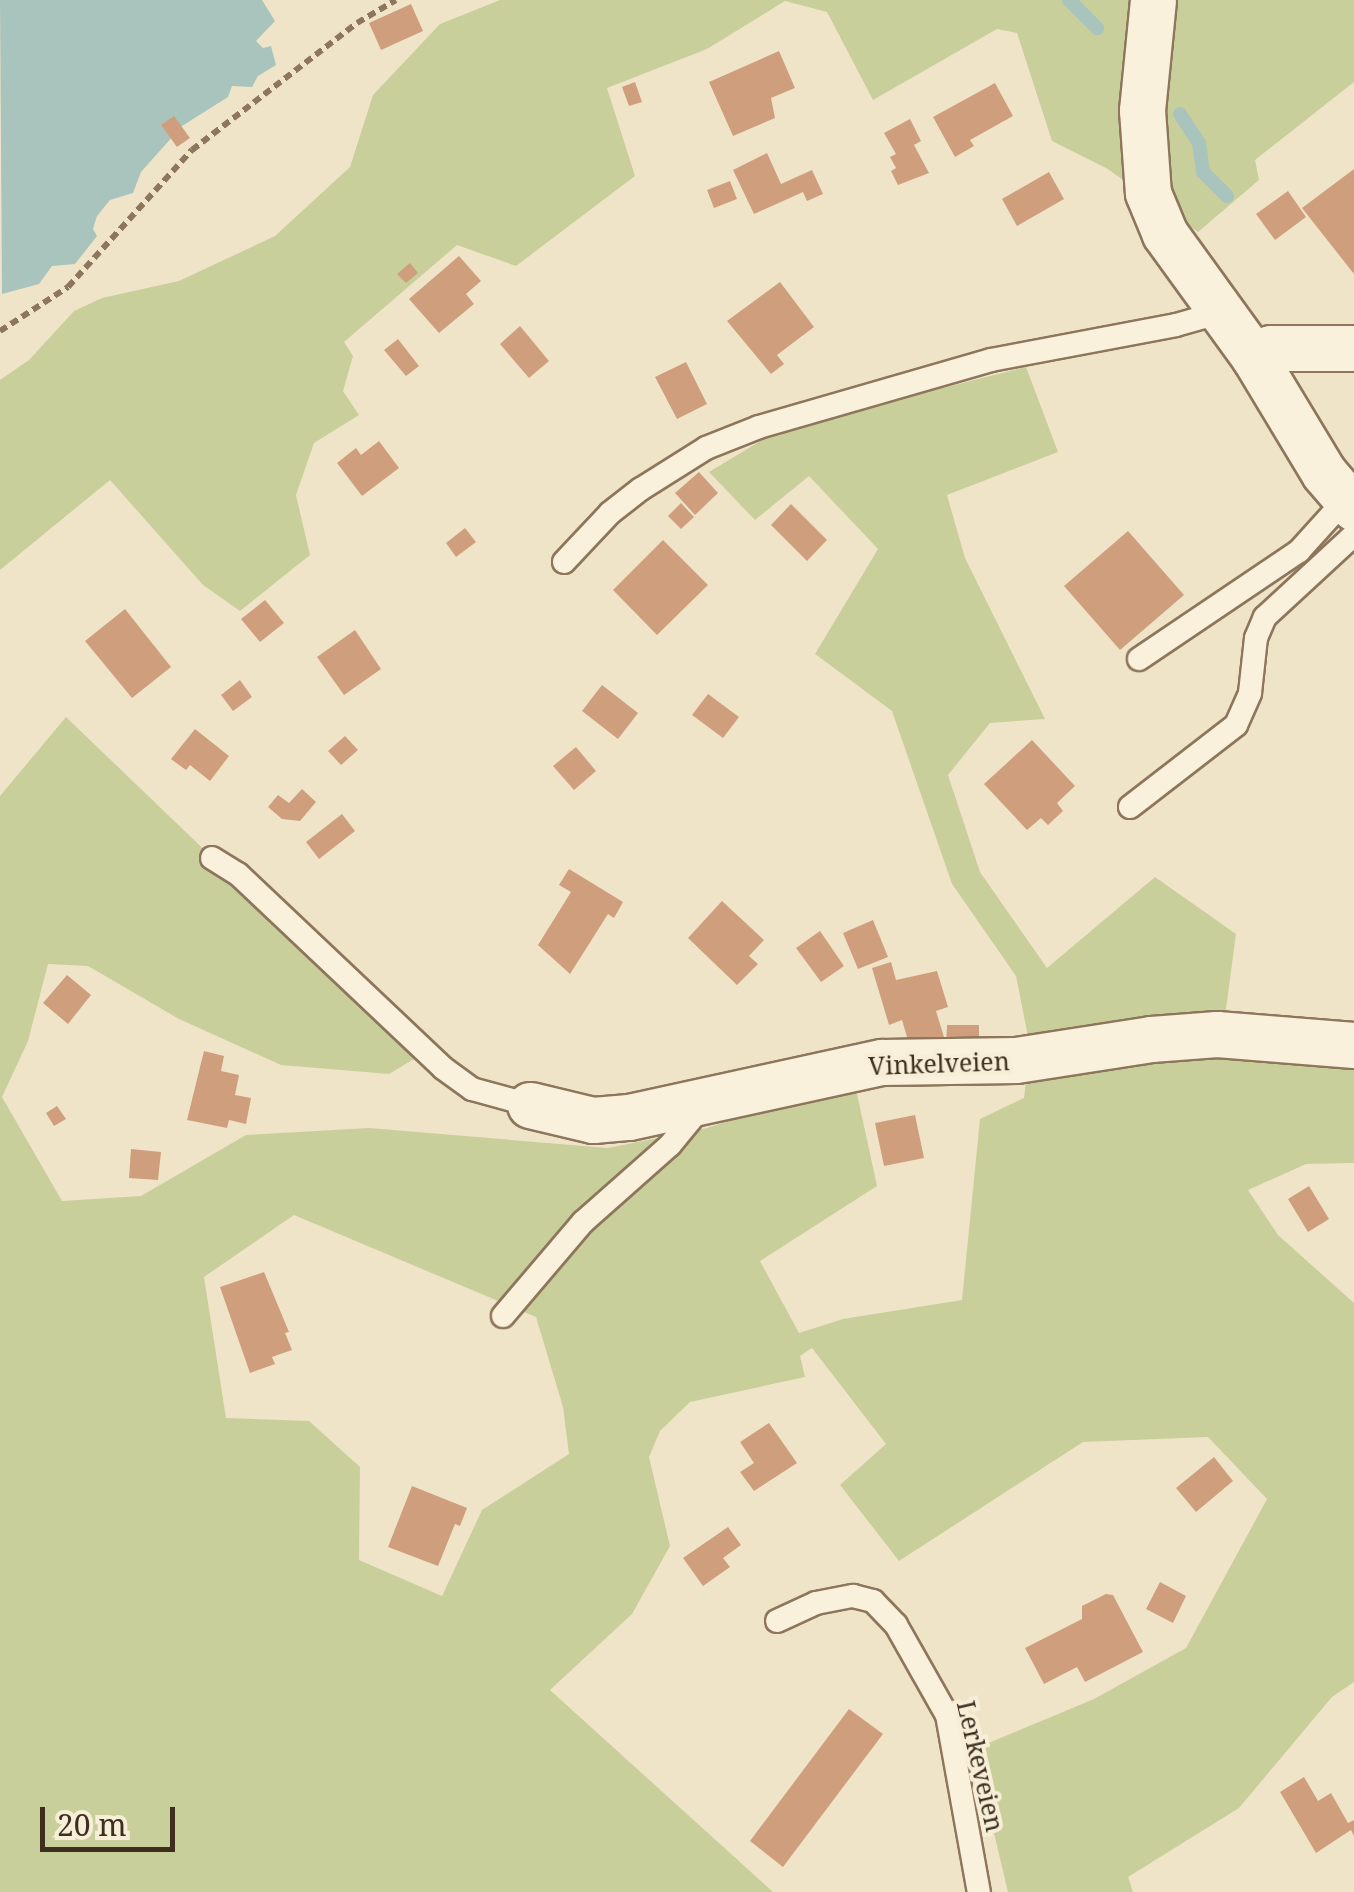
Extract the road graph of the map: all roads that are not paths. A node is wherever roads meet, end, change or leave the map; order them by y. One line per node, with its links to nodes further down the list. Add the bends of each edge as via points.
1 (1153, 0): 2 (street, via 1142,110 1148,193 1166,234)
2 (1222, 312): 4 (street); 6 (lane, via 991,360 759,427 706,448 641,489)
3 (1354, 348): 4 (street, via 1270,348)
4 (1254, 357): 5 (street)
5 (1351, 514): 7 (lane); 8 (lane, via 1265,616 1250,693 1236,726)
6 (564, 562)
7 (1139, 659)
8 (1130, 808)
9 (212, 858): 12 (lane, via 238,874 444,1068 472,1089)
10 (1354, 1045): 11 (street, Vinkelveien, via 1217,1034 1016,1060 882,1062)
11 (705, 1101): 12 (street, Vinkelveien, via 594,1120); 13 (lane, via 670,1145 583,1222)
12 (530, 1105)
13 (503, 1316)
14 (777, 1621): 15 (lane, Lerkeveien, via 853,1596 883,1608 947,1714)
15 (978, 1892)

